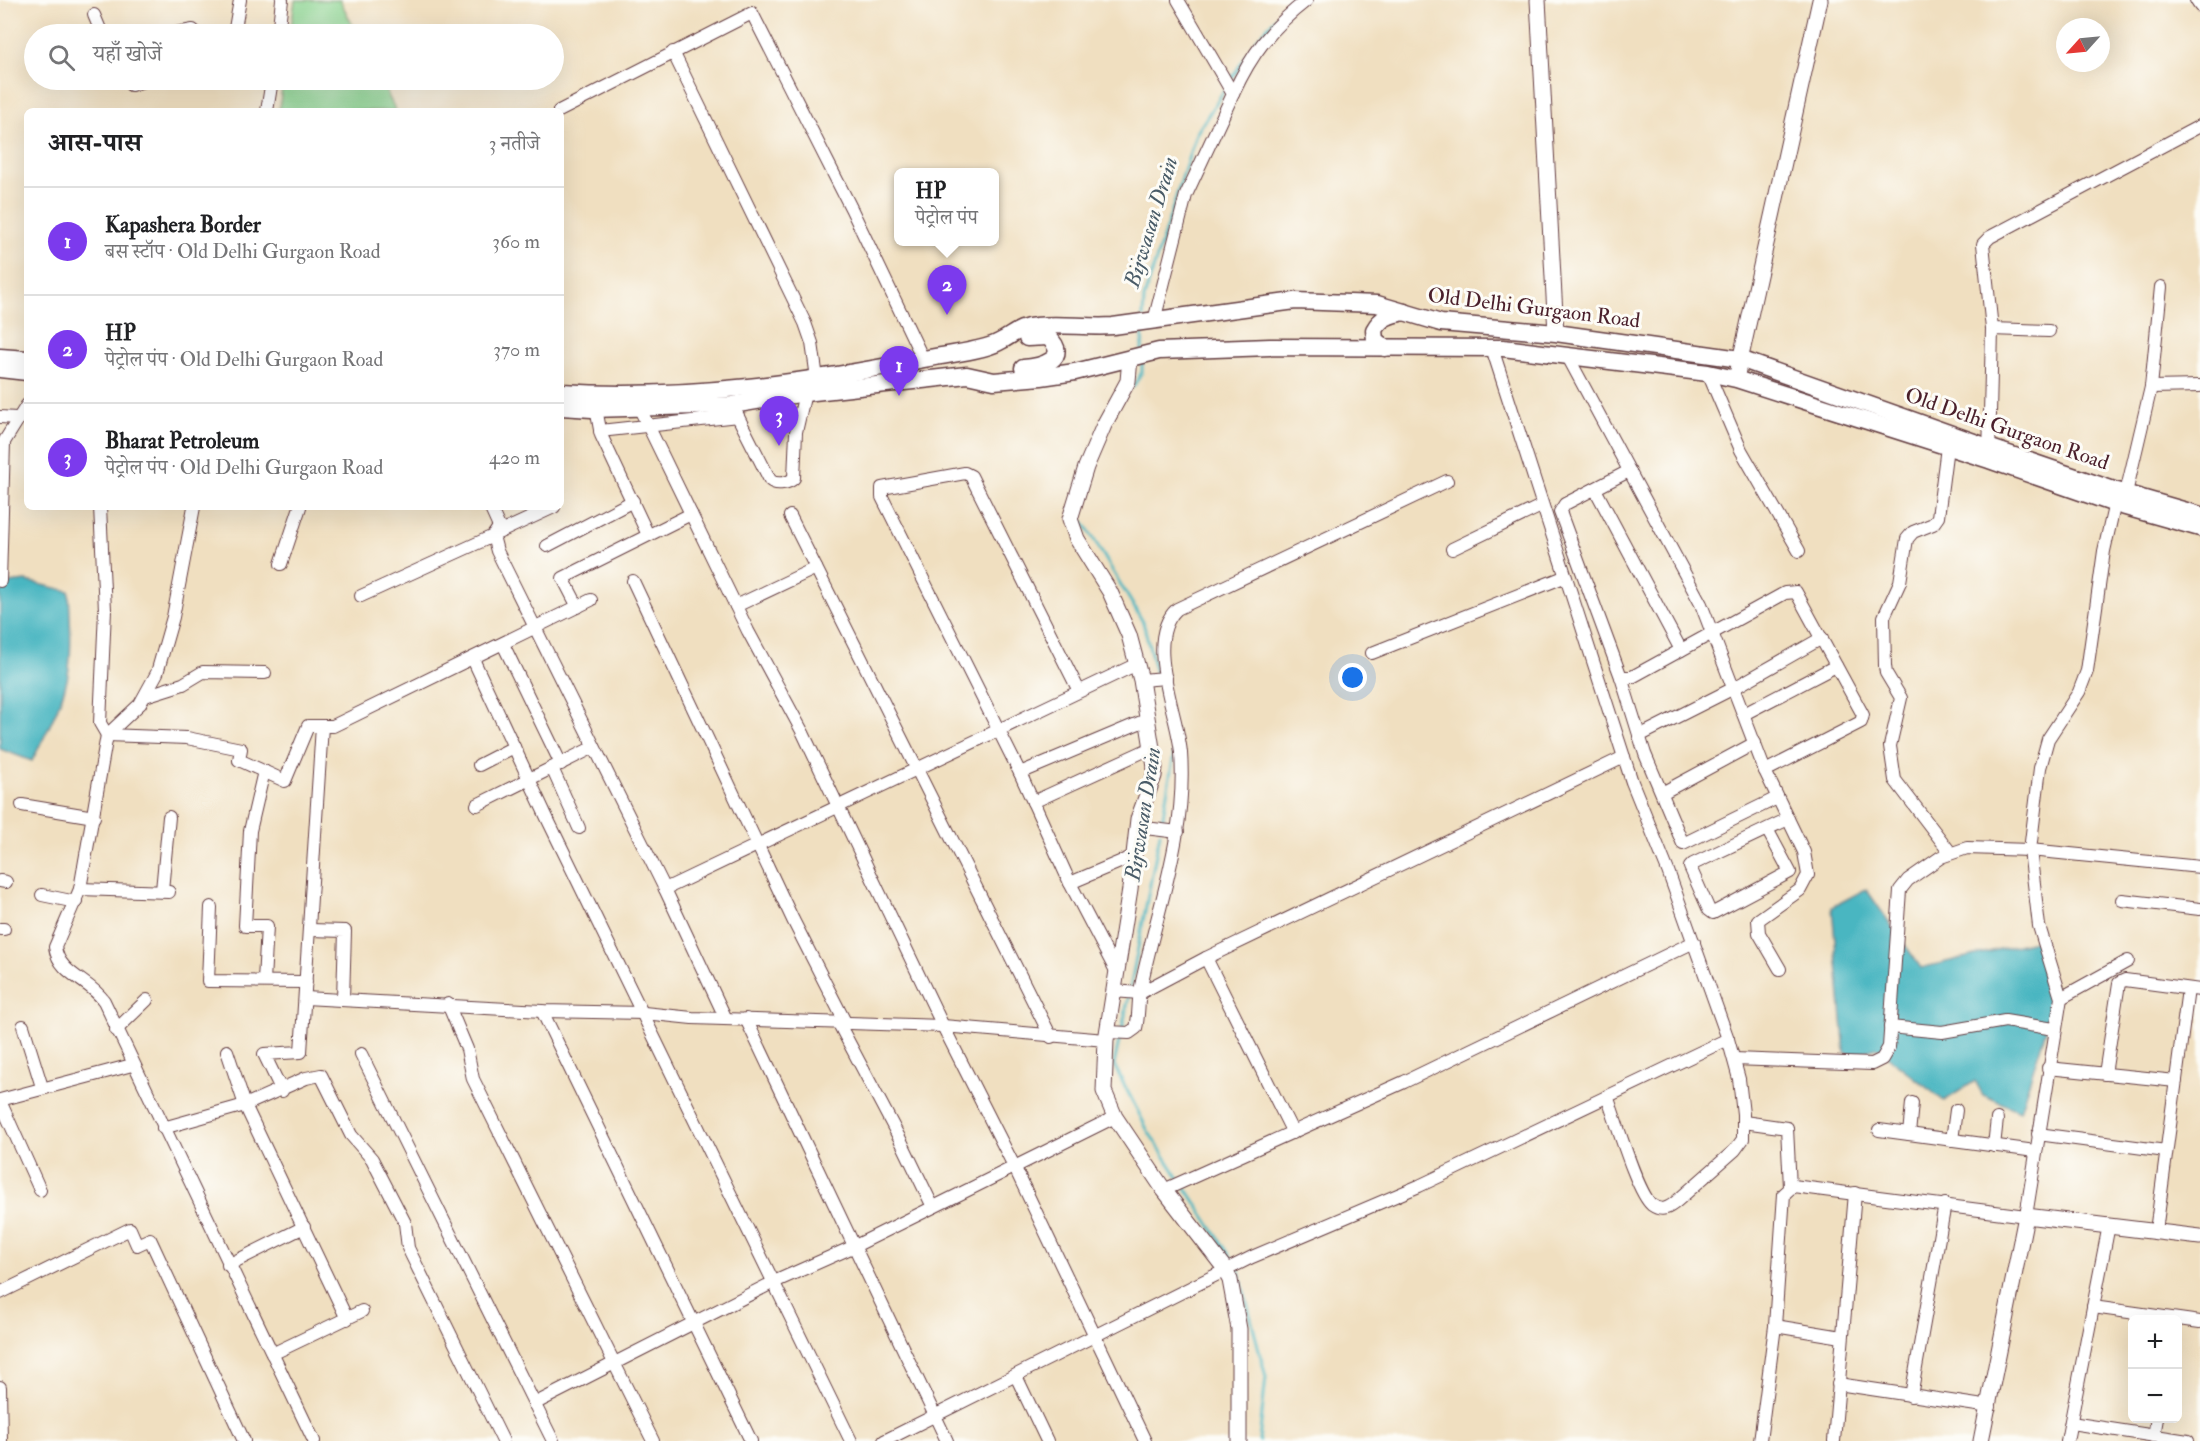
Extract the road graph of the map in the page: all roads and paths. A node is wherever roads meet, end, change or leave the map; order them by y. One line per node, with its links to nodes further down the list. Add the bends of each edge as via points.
1 (240, 0): 12 (street)
2 (282, 0): 13 (street)
3 (1178, 0): 16 (street)
4 (1307, 0): 16 (street, via 1265,39 1248,61)
5 (1530, 0): 25 (street)
6 (1538, 0): 25 (street)
7 (1820, 0): 34 (street)
8 (2196, 0): 9 (street)
9 (2200, 6)
10 (94, 15): 11 (street)
11 (98, 24)
12 (236, 24)
13 (279, 24)
14 (673, 52): 18 (street); 33 (street, via 747,14 755,17); 39 (street, via 805,323)
15 (270, 90): 17 (street)
16 (1233, 94): 22 (street, via 1186,195)
17 (267, 108)
18 (564, 108)
19 (2200, 126): 23 (street, via 1990,237 1983,244)
20 (2161, 287): 42 (street)
21 (1405, 312): 22 (main road, Old Delhi Gurgaon Road, via 1377,304 1295,301); 25 (main road, Old Delhi Gurgaon Road, via 1441,323); 27 (main road, via 1379,321 1374,330 1375,340)
22 (1145, 322): 26 (main road, Old Delhi Gurgaon Road, via 1087,328 1036,326 1015,330)
23 (1992, 329): 24 (street); 55 (street)
24 (2049, 331)
25 (1550, 332): 34 (main road, Old Delhi Gurgaon Road)
26 (999, 343): 33 (main road, Old Delhi Gurgaon Road); 38 (main road, via 1048,338 1054,342 1056,352 1052,362 1042,366)
27 (1385, 348): 28 (main road, Old Delhi Gurgaon Road); 29 (main road, Old Delhi Gurgaon Road, via 1270,347 1159,351)
28 (1492, 348): 31 (main road, Old Delhi Gurgaon Road); 61 (street)
29 (1137, 356): 38 (main road, Old Delhi Gurgaon Road, via 1041,377 994,381); 92 (street, via 1086,467 1071,519 1077,539 1124,619)
30 (0, 357): 32 (main road)
31 (1568, 357): 37 (main road, Old Delhi Gurgaon Road); 56 (street)
32 (24, 359)
33 (923, 359): 39 (main road, Old Delhi Gurgaon Road)
34 (1740, 359): 40 (street); 55 (main road, Old Delhi Gurgaon Road)
35 (0, 369): 36 (main road)
36 (24, 372)
37 (1708, 373): 40 (main road, Old Delhi Gurgaon Road); 75 (street, via 1741,450)
38 (967, 375): 44 (main road, Old Delhi Gurgaon Road)
39 (817, 378): 45 (main road, Old Delhi Gurgaon Road)
40 (1736, 379): 54 (main road, Old Delhi Gurgaon Road)
41 (2200, 386): 42 (street)
42 (2151, 387): 59 (street)
43 (564, 393): 45 (main road, Old Delhi Gurgaon Road)
44 (805, 393): 49 (main road, Old Delhi Gurgaon Road); 49 (street, via 796,432 795,478 790,481 770,480)
45 (595, 402): 46 (main road, Old Delhi Gurgaon Road); 47 (main road, Old Delhi Gurgaon Road); 53 (street)
46 (564, 407)
47 (639, 407): 49 (main road, Old Delhi Gurgaon Road); 52 (street)
48 (24, 409): 51 (street)
49 (735, 410): 52 (street)
50 (0, 417): 51 (street)
51 (16, 418): 79 (street, via 4,442)
52 (648, 427): 53 (street); 67 (street)
53 (600, 431): 60 (street)
54 (1947, 447): 55 (main road, Old Delhi Gurgaon Road); 133 (street, via 1936,521 1907,539 1900,582 1884,622 1885,670 1902,704 1891,737 1891,768 1902,792)
55 (1990, 454): 59 (main road, Old Delhi Gurgaon Road)
56 (1629, 471): 58 (street); 86 (street)
57 (1446, 481): 96 (street, via 1177,609 1166,622)
58 (1595, 489): 89 (street); 95 (street, via 1565,504 1560,512)
59 (2119, 496): 68 (main road, Old Delhi Gurgaon Road); 70 (main road, Old Delhi Gurgaon Road); 132 (street, via 2104,551 2087,670 2079,692 2043,752)
60 (633, 501): 72 (street); 73 (street)
61 (1541, 506): 74 (street); 78 (street)
62 (100, 510): 104 (street, via 105,610 100,723)
63 (193, 510): 99 (street, via 173,617)
64 (299, 510): 76 (street)
65 (491, 510): 71 (street, via 499,527)
66 (548, 510): 71 (street)
67 (691, 514): 72 (street); 83 (street)
68 (2200, 515)
69 (790, 516): 77 (street)
70 (2200, 528)
71 (496, 534): 81 (street); 85 (street, via 496,551)
72 (648, 535): 84 (street, via 563,578)
73 (547, 546)
74 (1452, 549)
75 (1799, 551)
76 (281, 564)
77 (816, 568): 83 (street); 113 (street)
78 (1564, 577): 90 (street); 110 (street)
79 (0, 581)
80 (633, 581): 131 (street)
81 (361, 596)
82 (591, 600): 84 (street)
83 (736, 606): 123 (street)
84 (578, 607): 85 (street)
85 (535, 628): 88 (street); 108 (street)
86 (1713, 632): 87 (street, via 1790,591 1800,596); 89 (street); 97 (street)
87 (1822, 639): 93 (street); 97 (street)
88 (503, 644): 91 (street); 112 (street)
89 (1681, 650): 95 (street, via 1632,677)
90 (1372, 653)
91 (474, 658): 102 (street, via 333,726); 107 (street)
92 (1137, 664): 96 (street); 98 (street)
93 (1836, 666): 100 (street); 115 (street, via 1863,720)
94 (265, 673): 99 (street, via 203,672 183,684)
95 (1621, 677): 105 (street)
96 (1153, 679): 101 (street); 130 (street, via 1181,755)
97 (1734, 688): 100 (street); 105 (street)
98 (1079, 691): 103 (street); 103 (street, via 971,476 964,473 885,485 882,496)
99 (146, 696): 104 (street)
100 (1744, 714): 106 (street)
101 (1146, 720): 109 (street); 116 (street)
102 (322, 726): 114 (street, via 306,728 285,781); 144 (street)
103 (997, 731): 113 (street); 116 (street)
104 (107, 735): 114 (street, via 187,738 241,749 239,760); 124 (street)
105 (1639, 736): 118 (street)
106 (1755, 744): 115 (street); 118 (street)
107 (514, 747): 111 (street); 117 (street)
108 (594, 747): 112 (street); 137 (street)
109 (1151, 748): 120 (street); 128 (street, via 1154,776)
110 (1624, 757): 145 (street); 146 (street)
111 (479, 765)
112 (556, 766): 117 (street); 127 (street)
113 (916, 770): 123 (street); 173 (street)
114 (264, 771): 151 (street, via 250,831 245,926 267,926)
115 (1765, 771): 119 (street)
116 (1020, 773): 120 (street)
117 (529, 779): 122 (street); 163 (street)
118 (1662, 793): 119 (street, via 1683,844)
119 (1777, 798): 126 (street)
120 (1033, 802): 136 (street)
121 (22, 805): 124 (street)
122 (477, 805)
123 (837, 806): 131 (street); 168 (street)
124 (94, 817): 138 (street)
125 (169, 817): 138 (street, via 166,891)
126 (1788, 819): 129 (street); 148 (street, via 1804,852 1808,875 1792,898 1762,915 1757,926)
127 (579, 828)
128 (1140, 828): 130 (street); 134 (street)
129 (1767, 829): 129 (street, via 1790,872 1713,913 1690,867)
130 (1175, 832): 156 (street)
131 (758, 843): 137 (street); 166 (street)
132 (2030, 850): 133 (street, via 1967,848); 135 (street); 158 (street, via 2039,926)
133 (1950, 852): 169 (street, via 1913,876 1900,890)
134 (1134, 856): 136 (street); 149 (street)
135 (2200, 867)
136 (1070, 883): 149 (street)
137 (664, 889): 164 (street)
138 (80, 890): 141 (street)
139 (42, 895): 141 (street)
140 (2122, 900): 143 (street)
141 (76, 902): 171 (street, via 57,940 57,956 64,969 99,994)
142 (211, 907): 151 (street, via 208,981)
143 (2200, 909)
144 (310, 930): 152 (street); 159 (street, via 345,931)
145 (1694, 942): 174 (street); 194 (street)
146 (1206, 958): 156 (street); 194 (street)
147 (2128, 961): 150 (street)
148 (1780, 969)
149 (1116, 971): 155 (street)
150 (2109, 972): 153 (street); 158 (street)
151 (264, 981): 152 (street)
152 (306, 982): 157 (street)
153 (2119, 983): 154 (street, via 2125,980); 180 (street)
154 (2194, 989): 181 (street)
155 (1117, 992): 156 (street); 172 (street)
156 (1137, 993): 172 (street, via 1136,1028 1130,1033)
157 (306, 998): 159 (street); 183 (street, via 301,1052 264,1054)
158 (2061, 998): 170 (street)
159 (343, 999): 161 (street)
160 (147, 1000): 171 (street)
161 (448, 1004): 162 (street); 229 (street, via 467,1049 473,1079)
162 (542, 1011): 163 (street); 223 (street)
163 (644, 1013): 164 (street); 216 (street)
164 (726, 1019): 165 (street)
165 (746, 1019): 166 (street); 213 (street)
166 (841, 1022): 168 (street); 207 (street)
167 (23, 1026): 182 (street)
168 (943, 1026): 173 (street); 201 (street)
169 (1890, 1027): 170 (street, via 1942,1032 2005,1021); 177 (street, via 1887,1054 1872,1064)
170 (2054, 1029): 179 (street)
171 (116, 1030): 178 (street)
172 (1109, 1035): 173 (street); 189 (street, via 1104,1091)
173 (1051, 1037)
174 (1728, 1040): 177 (street); 184 (street)
175 (227, 1051): 187 (street)
176 (361, 1054): 234 (street)
177 (1734, 1059): 191 (street)
178 (132, 1065): 182 (street); 192 (street)
179 (2048, 1068): 180 (street); 196 (street)
180 (2105, 1074): 181 (street)
181 (2176, 1081): 200 (street)
182 (42, 1087): 185 (street)
183 (282, 1091): 187 (street); 243 (street, via 319,1074 324,1078 351,1135 372,1159 405,1222 408,1248)
184 (1607, 1096): 191 (street, via 1640,1187 1649,1201 1664,1209 1740,1146); 215 (street, via 1419,1186)
185 (0, 1100): 203 (street)
186 (1912, 1103): 195 (street)
187 (245, 1105): 192 (street); 210 (street)
188 (1956, 1110): 197 (street)
189 (1114, 1117): 201 (street); 204 (street)
190 (1997, 1119): 198 (street)
191 (1743, 1122): 202 (street, via 1787,1128)
192 (163, 1128): 214 (street)
193 (1879, 1130): 195 (street)
194 (1293, 1133): 204 (street)
195 (1909, 1134): 197 (street)
196 (2038, 1134): 199 (street); 200 (street)
197 (1952, 1140): 198 (street)
198 (1994, 1146): 199 (street)
199 (2036, 1151): 208 (street)
200 (2166, 1151): 211 (street)
201 (1014, 1166): 207 (street); 226 (street)
202 (1790, 1187): 205 (street); 225 (street, via 1784,1194)
203 (40, 1190)
204 (1164, 1190): 215 (street)
205 (1855, 1193): 206 (street); 227 (street)
206 (1946, 1204): 208 (street); 233 (street)
207 (933, 1207): 213 (street)
208 (2026, 1216): 209 (street); 235 (street)
209 (2109, 1225): 211 (street); 218 (street)
210 (304, 1227): 214 (street); 221 (street)
211 (2156, 1231): 212 (street)
212 (2200, 1237)
213 (855, 1246): 216 (street); 236 (street)
214 (228, 1264): 228 (street)
215 (1230, 1269): 226 (street); 252 (street, via 1239,1329)
216 (774, 1281): 223 (street); 247 (street)
217 (0, 1293): 241 (street, via 130,1229 138,1245 150,1239)
218 (2093, 1306): 220 (street); 237 (street)
219 (362, 1311): 221 (street)
220 (2147, 1315)
221 (347, 1319): 228 (street)
222 (2182, 1320): 224 (street)
223 (693, 1322): 229 (street); 246 (street)
224 (2200, 1322)
225 (1775, 1326): 227 (street); 253 (street)
226 (1095, 1337): 230 (street); 251 (street)
227 (1842, 1337): 231 (street)
228 (272, 1354): 242 (street)
229 (613, 1363): 234 (street); 245 (street)
230 (1016, 1376): 236 (street); 250 (street)
231 (1838, 1384): 233 (street); 254 (street)
232 (0, 1387): 240 (street)
233 (1911, 1396): 235 (street)
234 (534, 1404): 244 (street)
235 (1989, 1407): 255 (street)
236 (934, 1416): 248 (street); 249 (street)
237 (2071, 1423): 239 (street); 256 (street)
238 (2156, 1423): 239 (street)
239 (2154, 1436): 257 (street)
240 (1, 1441)
241 (243, 1441)
242 (314, 1441)
243 (503, 1441)
244 (553, 1441)
245 (653, 1441)
246 (750, 1441)
247 (851, 1441)
248 (884, 1441)
249 (947, 1441)
250 (1047, 1441)
251 (1144, 1441)
252 (1239, 1441)
253 (1760, 1441)
254 (1834, 1441)
255 (1981, 1441)
256 (2067, 1441)
257 (2188, 1441)

